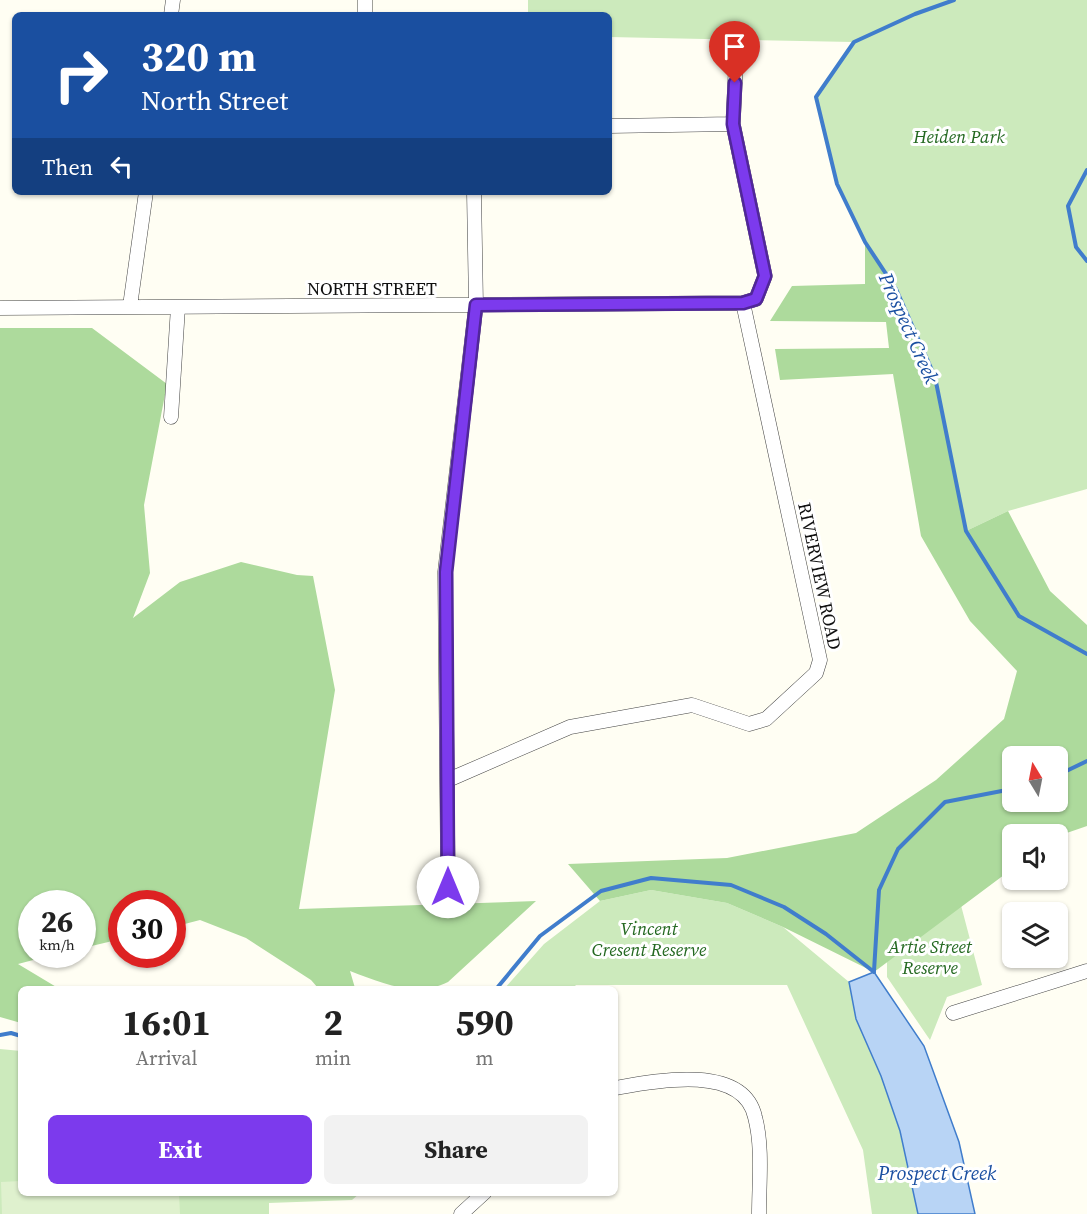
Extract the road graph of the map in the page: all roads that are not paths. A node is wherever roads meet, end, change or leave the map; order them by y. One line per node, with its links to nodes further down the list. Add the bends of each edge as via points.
1 (737, 42): 2 (street)
2 (733, 124): 3 (street); 6 (street, via 765,276 756,299)
3 (612, 126)
4 (146, 195): 8 (street)
5 (474, 195): 7 (street)
6 (743, 303): 7 (street, NORTH STREET); 12 (street, RIVERVIEW ROAD, via 820,660 816,673 766,719 749,724 692,705 570,727)
7 (476, 305): 9 (street, NORTH STREET); 12 (street, via 446,572)
8 (130, 306): 9 (street, NORTH STREET); 10 (street, NORTH STREET)
9 (178, 307): 11 (street)
10 (0, 308)
11 (171, 417)
12 (448, 780): 13 (street)
13 (448, 887)
14 (1087, 971): 15 (street)
15 (953, 1013)
16 (618, 1088): 19 (street, via 691,1079 732,1086 755,1114 759,1135)
17 (481, 1196): 18 (street)
18 (461, 1214)
19 (759, 1214)

